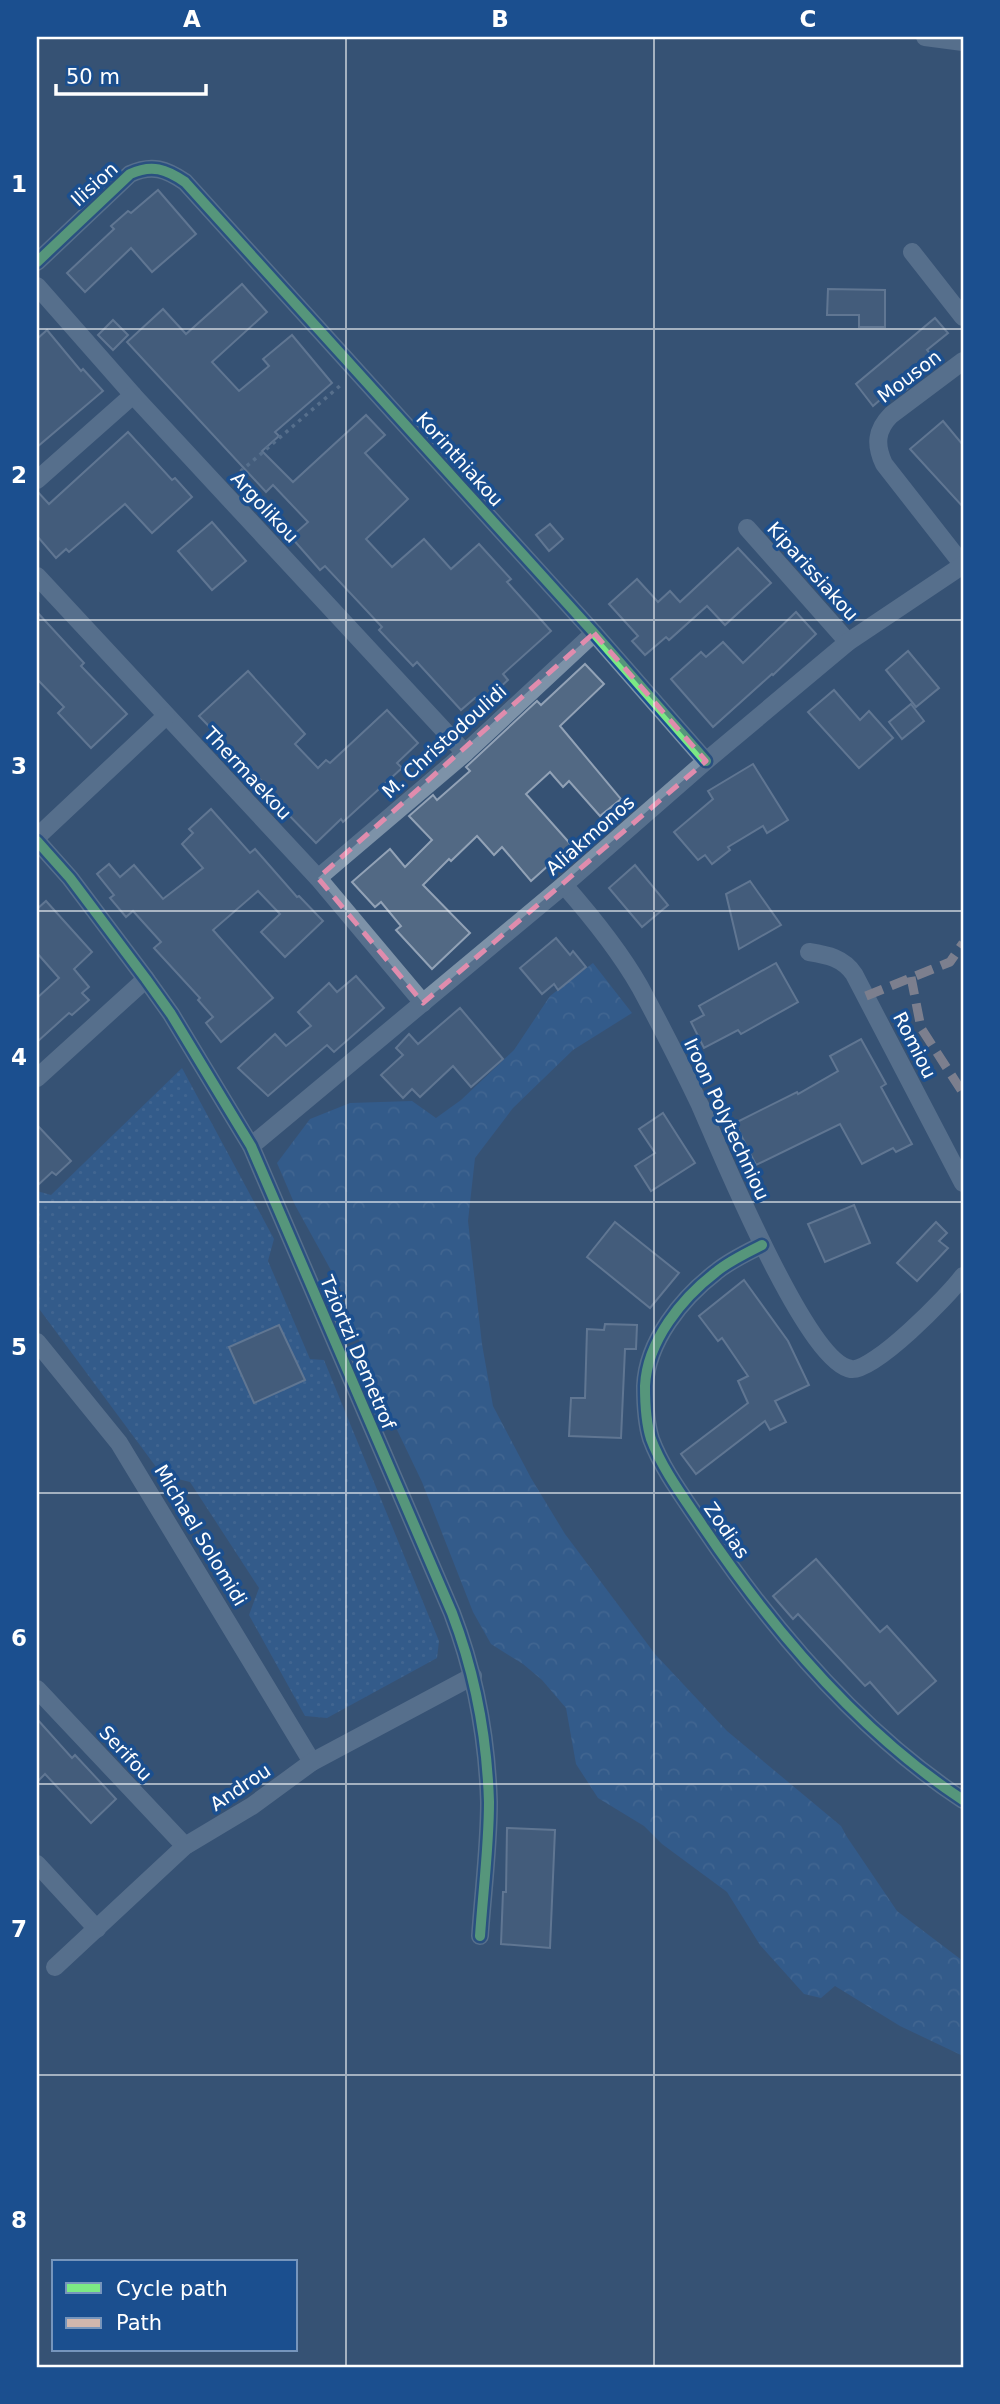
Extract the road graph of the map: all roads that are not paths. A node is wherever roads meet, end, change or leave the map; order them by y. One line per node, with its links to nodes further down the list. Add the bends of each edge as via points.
1 (925, 37): 2 (street)
2 (963, 42)
3 (185, 182): 5 (street, Ilision, via 156,168 130,174); 14 (street, Korinthiakou)
4 (912, 252): 7 (street)
5 (37, 262)
6 (37, 286): 9 (street, Argolikou)
7 (963, 317)
8 (963, 361): 12 (street, Mouson, via 882,424 878,451)
9 (132, 395): 10 (street); 17 (street, Argolikou)
10 (37, 480)
11 (747, 528): 15 (street, Kiparissiakou)
12 (963, 565): 15 (street, Aliakmonos)
13 (37, 576): 16 (street, Thermaekou)
14 (594, 633): 17 (street, M. Christodoulidi); 18 (street, Korinthiakou)
15 (848, 642): 18 (street, Aliakmonos)
16 (166, 716): 19 (street); 20 (street, Thermaekou)
17 (465, 754): 20 (street, M. Christodoulidi)
18 (706, 761): 21 (street, Aliakmonos)
19 (37, 839): 23 (street, Tziortzi Demetrof)
20 (318, 878): 24 (street, Thermaekou)
21 (564, 886): 24 (street, Aliakmonos); 28 (street, Iroon Polytechniou, via 599,924 639,986 699,1103)
22 (808, 952): 27 (street, Romiou, via 845,962 854,974)
23 (146, 979): 25 (street); 26 (street, Tziortzi Demetrof)
24 (423, 1003): 26 (street, Aliakmonos)
25 (37, 1078)
26 (251, 1146): 31 (street, Tziortzi Demetrof, via 452,1613)
27 (963, 1184)
28 (762, 1245): 29 (street, Iroon Polytechniou, via 823,1346 851,1369 874,1361 943,1300); 34 (street, Zodias, via 703,1282 659,1340 645,1384 651,1438 685,1500 771,1619 886,1740)
29 (963, 1276)
30 (37, 1342): 33 (street, Michael Solomidi, via 119,1443)
31 (473, 1675): 33 (street, Androu); 38 (street, Tziortzi Demetrof, via 489,1802)
32 (37, 1689): 35 (street, Serifou)
33 (312, 1762): 35 (street, Androu, via 252,1806)
34 (963, 1800)
35 (185, 1846): 37 (street, Androu)
36 (37, 1864): 37 (street)
37 (97, 1928): 39 (street, Androu)
38 (480, 1936)
39 (55, 1967)

